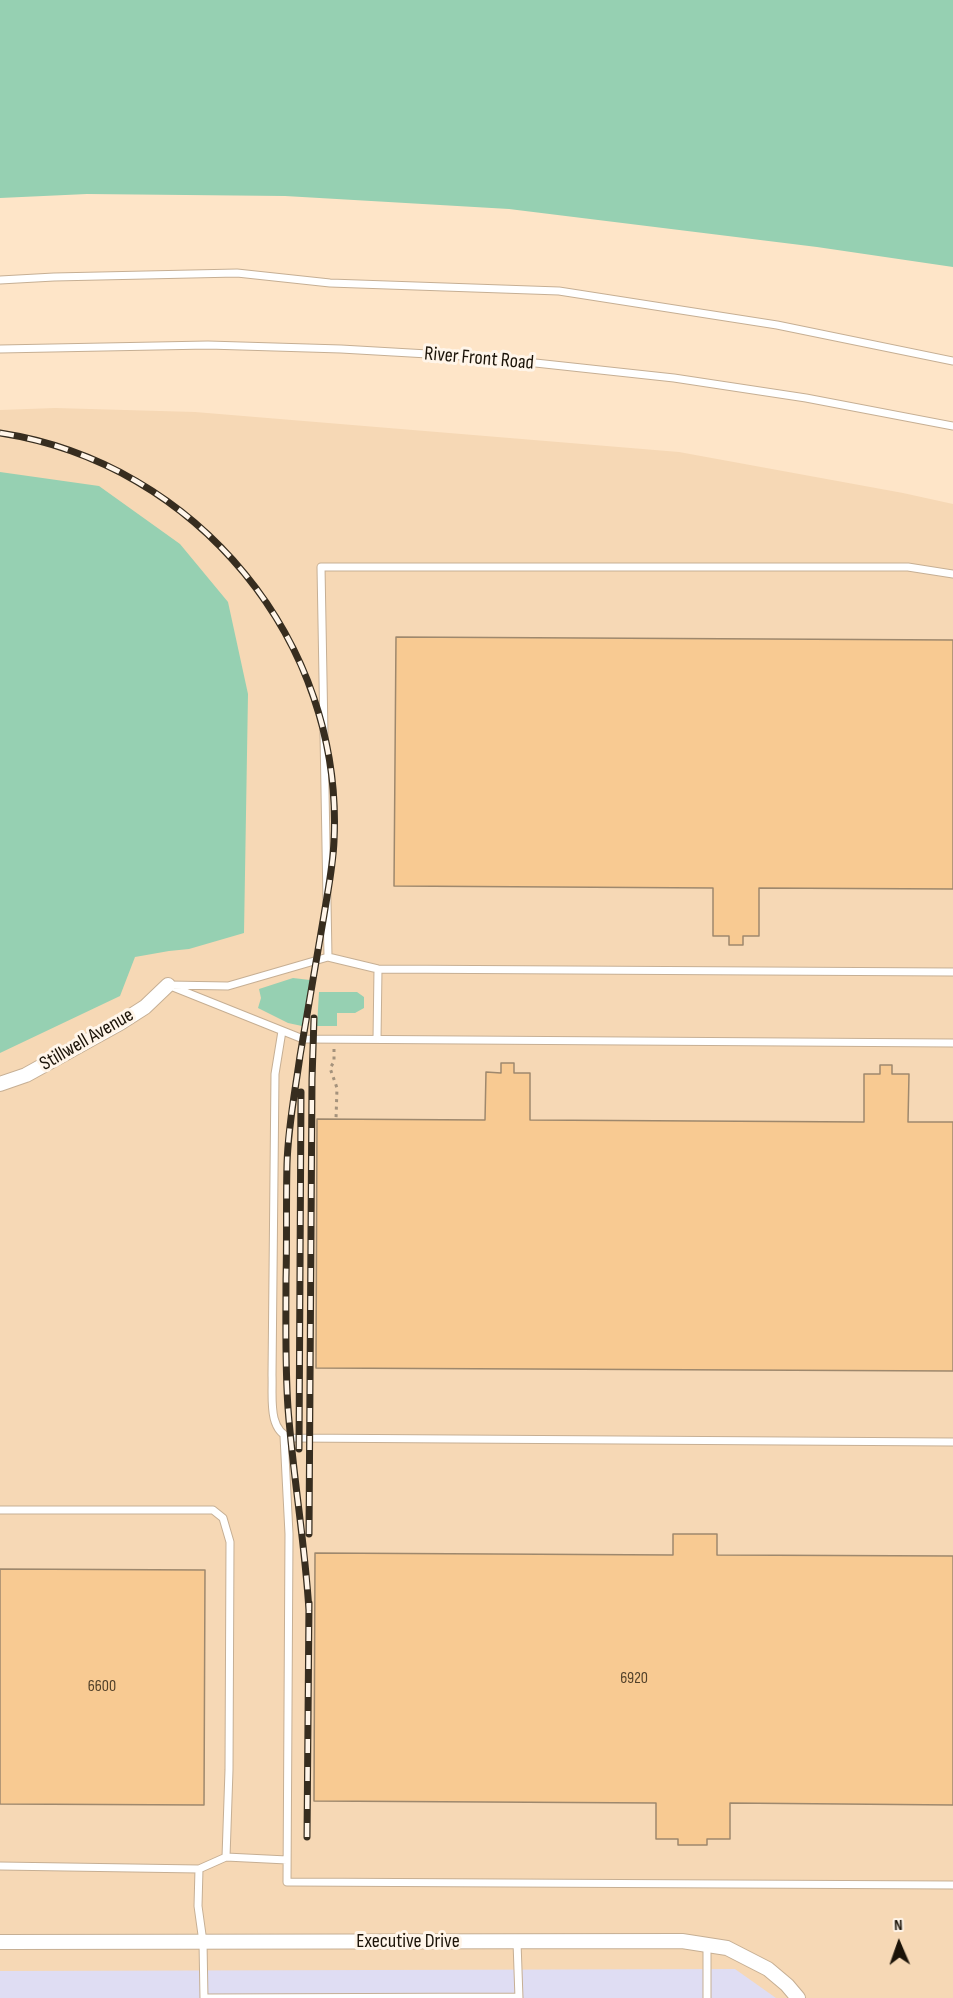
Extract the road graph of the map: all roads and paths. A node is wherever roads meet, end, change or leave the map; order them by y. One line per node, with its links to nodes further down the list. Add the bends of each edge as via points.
1 (0, 280): 3 (lane, via 237,273 330,283 559,291 777,325)
2 (0, 349): 4 (lane, River Front Road, via 208,345 480,357 674,378)
3 (953, 361)
4 (953, 426)
5 (953, 574): 6 (lane, via 908,567 321,567)
6 (328, 957): 7 (lane); 9 (lane, via 228,986)
7 (378, 969): 8 (lane); 12 (lane)
8 (953, 972)
9 (168, 985): 10 (lane); 14 (street, Stillwell Avenue, via 120,1023 26,1075)
10 (282, 1031): 11 (lane, via 303,1039); 16 (lane, via 275,1074 272,1375 275,1424)
11 (334, 1039): 12 (lane); 15 (path, via 334,1062 330,1068 337,1088)
12 (377, 1039): 13 (lane)
13 (953, 1042)
14 (0, 1084)
15 (336, 1119)
16 (284, 1436): 17 (lane); 20 (lane, via 289,1534)
17 (953, 1442)
18 (0, 1510): 19 (lane, via 213,1510 223,1518 230,1542)
19 (226, 1857): 20 (lane); 22 (lane)
20 (287, 1860): 23 (lane, via 287,1882)
21 (0, 1866): 22 (lane)
22 (199, 1869): 25 (lane, via 198,1906)
23 (953, 1886)
24 (0, 1941): 25 (street, Executive Drive)
25 (203, 1942): 26 (street, Executive Drive); 28 (lane)
26 (518, 1942): 27 (street, Executive Drive, via 682,1941); 29 (lane)
27 (706, 1945): 30 (lane); 31 (street, Executive Drive, via 727,1948 768,1969)
28 (204, 1998): 29 (lane)
29 (519, 1998)
30 (706, 1998)
31 (798, 1998)

